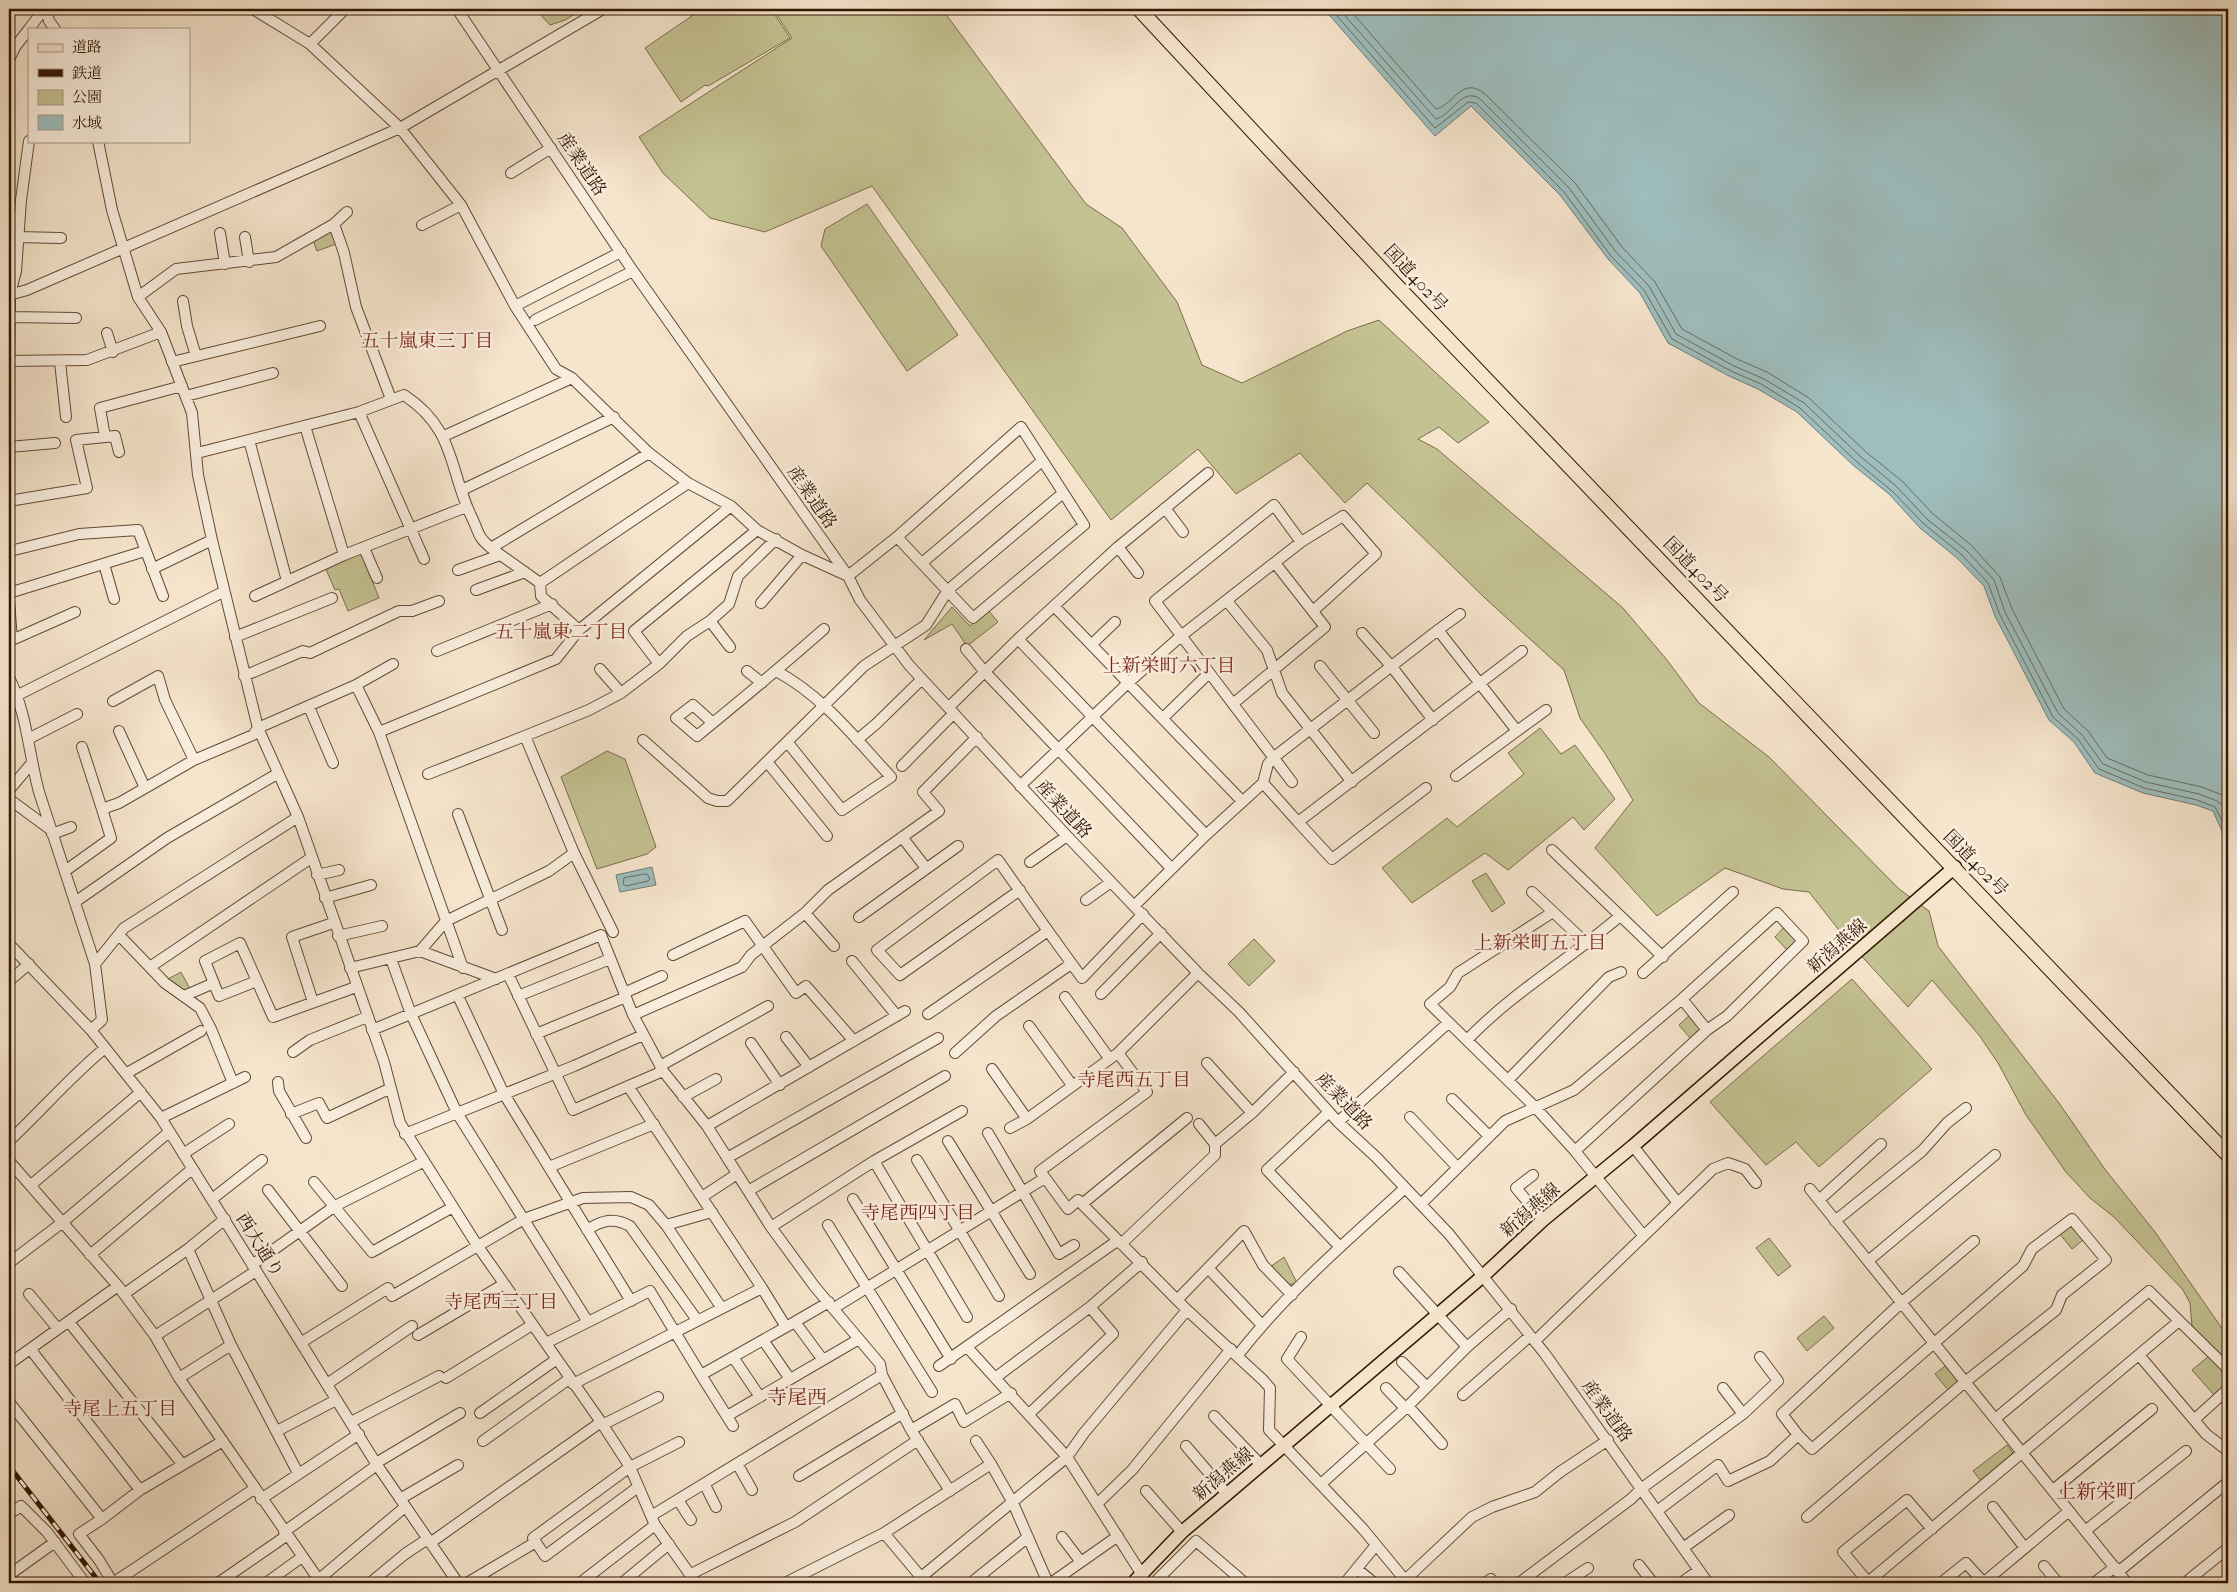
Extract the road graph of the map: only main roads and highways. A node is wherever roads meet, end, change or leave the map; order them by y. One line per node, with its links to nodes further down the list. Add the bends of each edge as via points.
1 (1139, 9): 2 (highway, 国道402号, via 1394,283)
2 (1955, 867): 3 (highway, 国道402号); 4 (main road, 新潟燕線, via 1182,1532)
3 (2228, 1155)
4 (1139, 1580)

